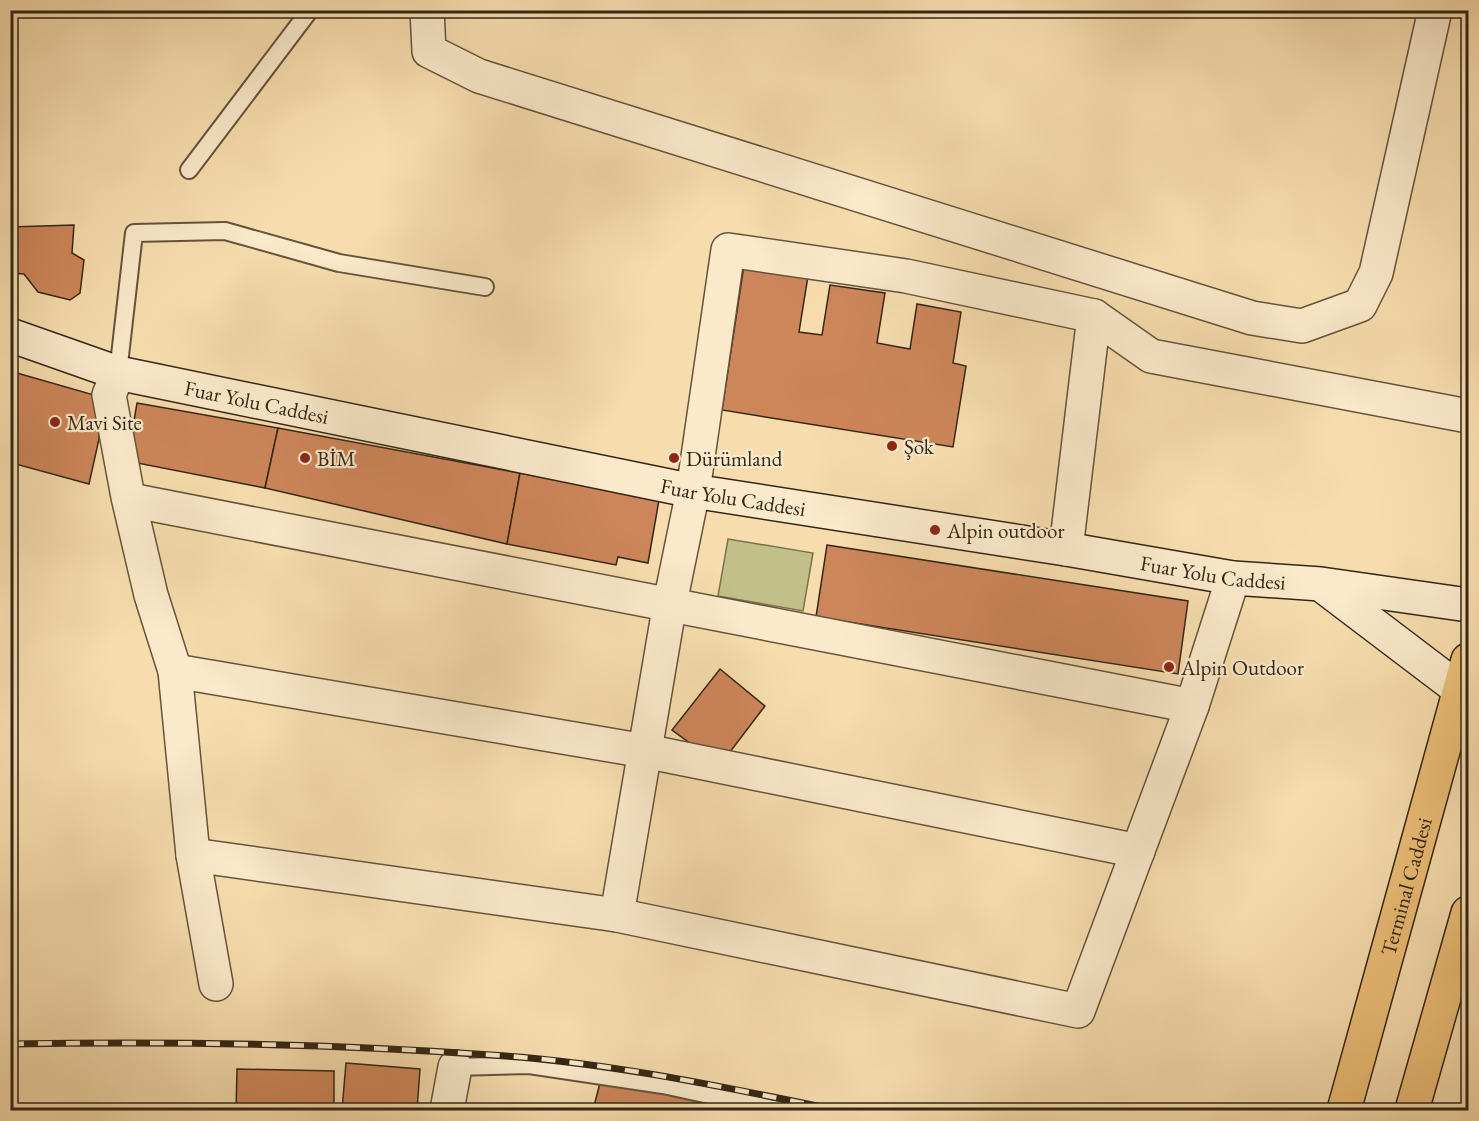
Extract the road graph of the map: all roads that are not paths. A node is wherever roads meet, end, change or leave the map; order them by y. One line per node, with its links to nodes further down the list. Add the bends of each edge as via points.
1 (310, 10): 4 (lane)
2 (427, 10): 3 (street, via 429,51 479,76 1241,314 1302,326 1360,305 1376,273)
3 (1435, 10)
4 (189, 170)
5 (485, 288): 8 (lane, via 339,263 225,231 134,234)
6 (1094, 316): 9 (street, via 1151,356); 10 (street, via 906,276 728,250); 12 (street)
7 (10, 335): 8 (street, Fuar Yolu Caddesi)
8 (118, 373): 10 (street, Fuar Yolu Caddesi); 11 (street, via 109,395)
9 (1468, 416)
10 (693, 491): 12 (street, Fuar Yolu Caddesi); 15 (street)
11 (130, 500): 15 (street); 17 (street, via 151,595)
12 (1066, 549): 13 (street, Fuar Yolu Caddesi)
13 (1233, 578): 14 (street, Fuar Yolu Caddesi); 19 (street)
14 (1321, 584): 16 (street, Fuar Yolu Caddesi); 18 (street)
15 (670, 603): 19 (street); 20 (street)
16 (1468, 605)
17 (175, 671): 20 (street); 22 (street)
18 (1464, 675): 29 (main road, Terminal Caddesi)
19 (1192, 706): 21 (street)
20 (645, 751): 21 (street); 24 (street)
21 (1138, 851): 24 (street, via 1078,1011)
22 (193, 855): 24 (street); 25 (street)
23 (1468, 913): 30 (main road)
24 (616, 915)
25 (216, 984)
26 (454, 1067): 27 (street); 28 (lane, via 529,1065 663,1085)
27 (447, 1110)
28 (779, 1110)
29 (1344, 1110)
30 (1412, 1110)

